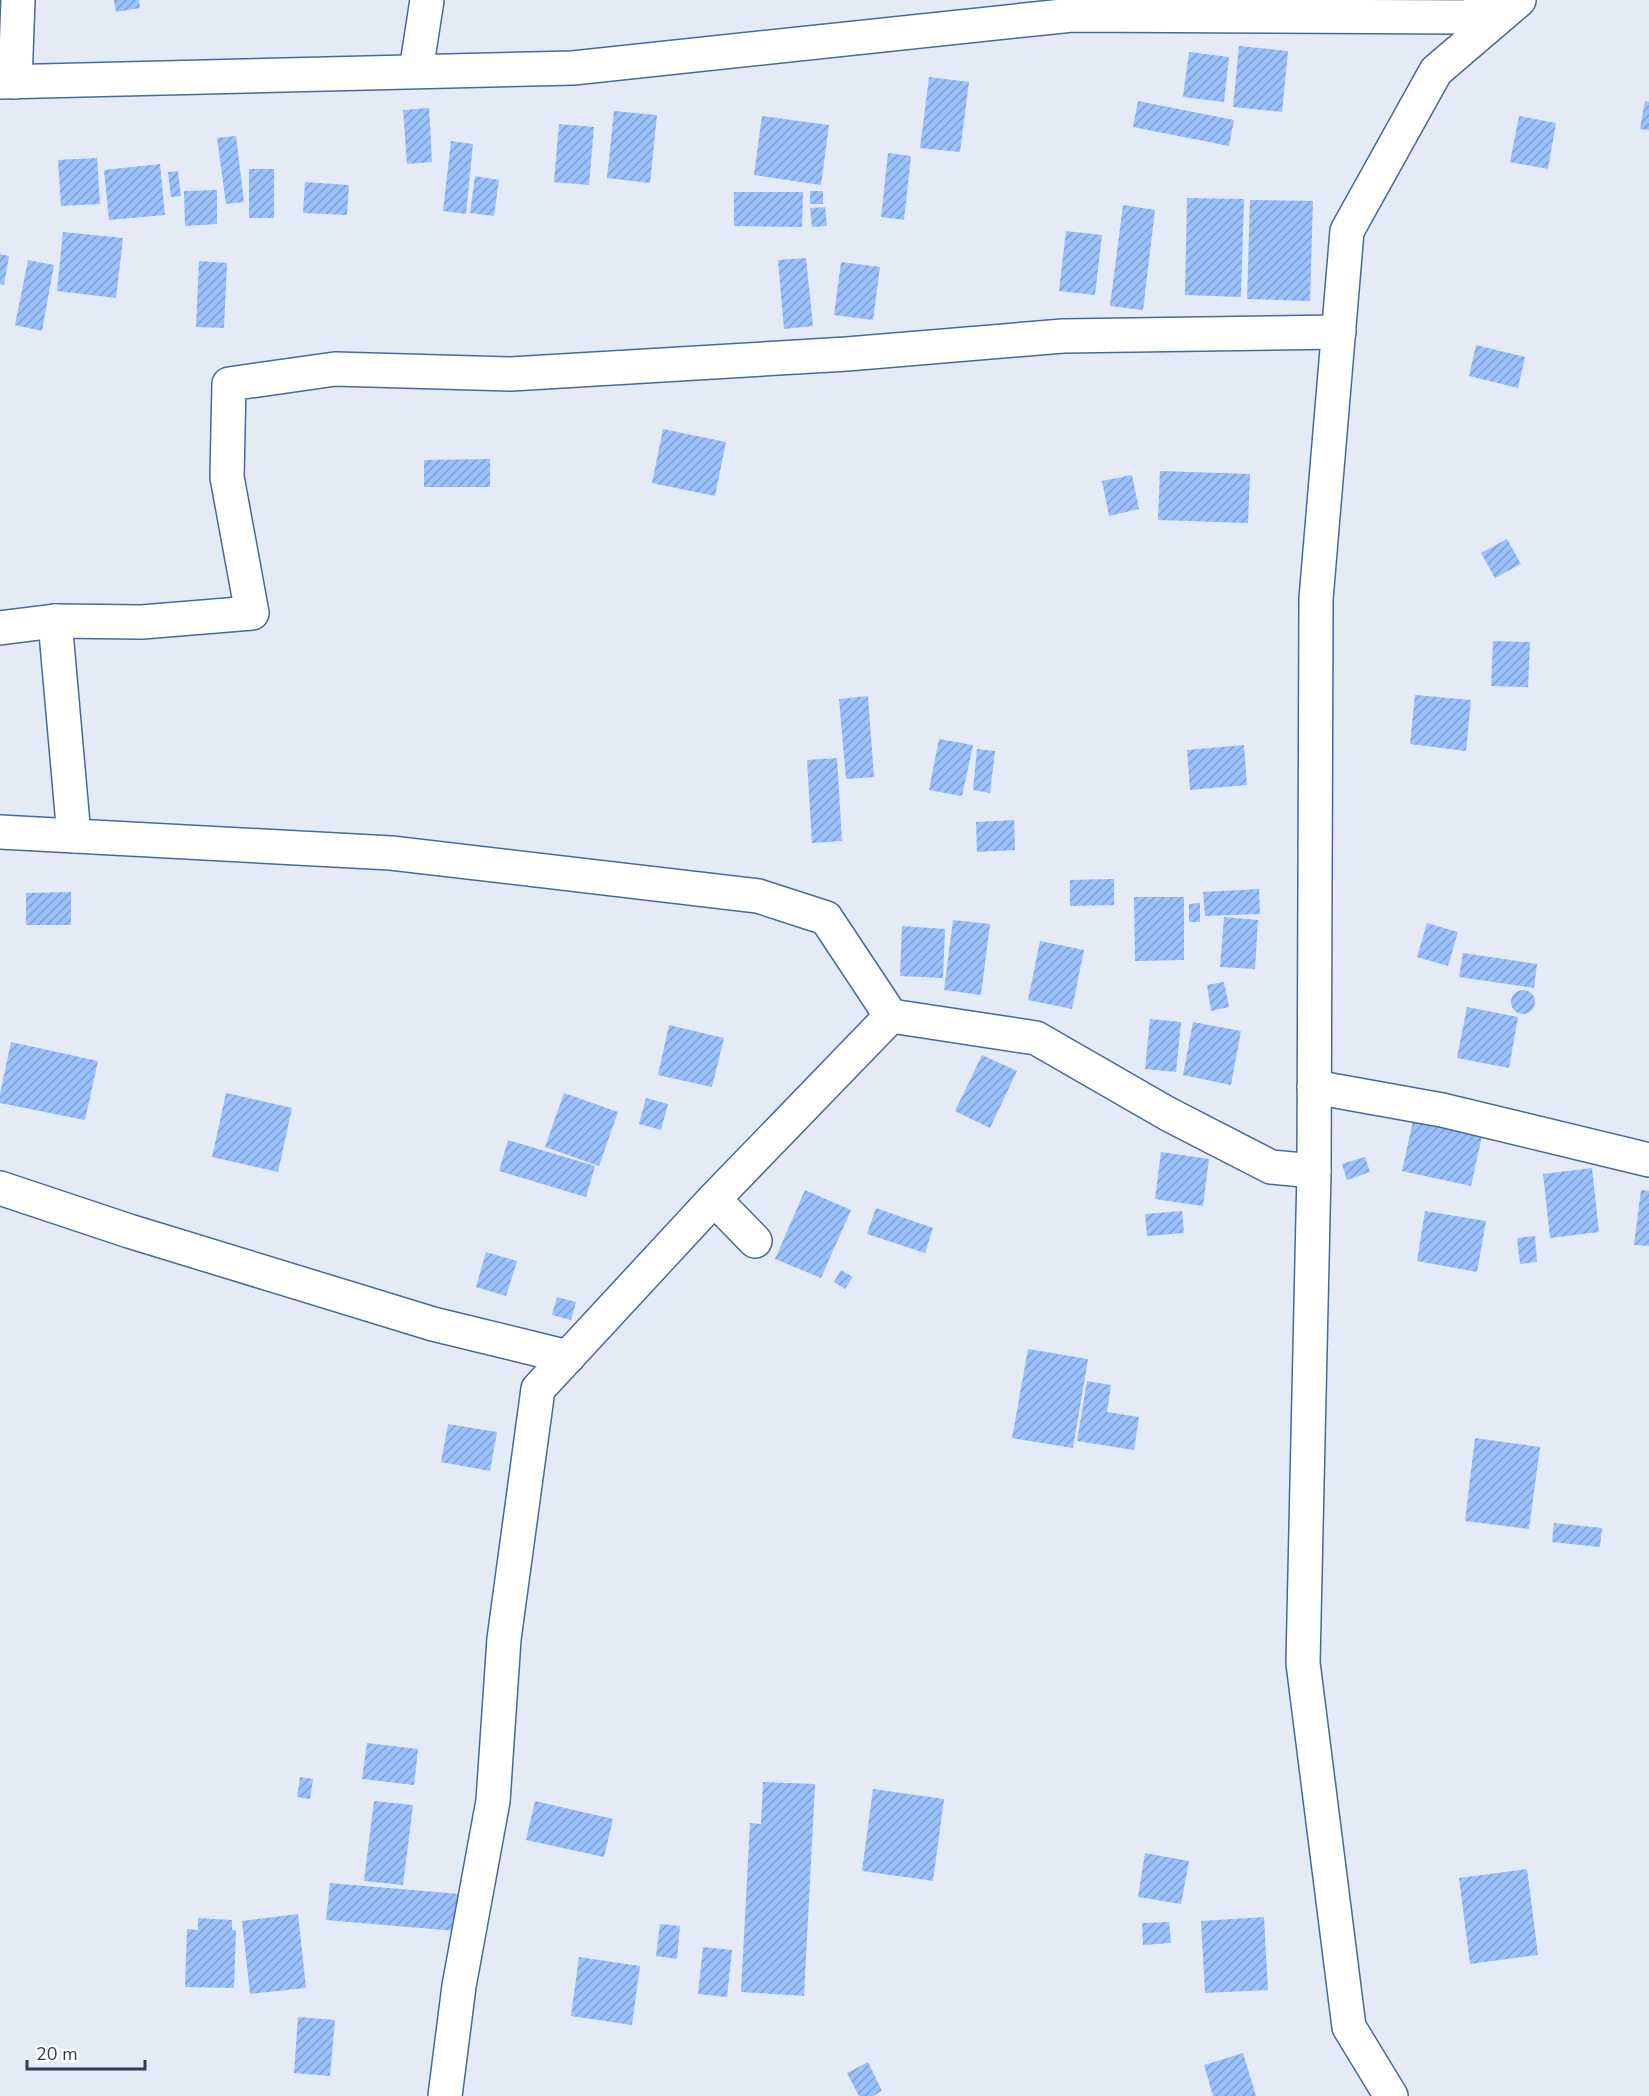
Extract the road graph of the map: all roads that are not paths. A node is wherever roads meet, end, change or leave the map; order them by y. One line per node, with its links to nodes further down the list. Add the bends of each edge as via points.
1 (18, 0): 6 (street)
2 (427, 0): 5 (street)
3 (1502, 0): 5 (street, via 1467,17 1072,15 573,68)
4 (1519, 0): 7 (street, via 1436,70 1347,231)
5 (416, 71): 6 (street)
6 (7, 82)
7 (1339, 332): 8 (street, via 1063,336 847,354 511,374 335,369 229,384 227,477 252,613 142,622); 13 (street, via 1316,599)
8 (55, 621): 9 (street); 11 (street)
9 (0, 628)
10 (0, 832): 11 (street)
11 (74, 836): 12 (street, via 391,853 758,896 826,918)
12 (891, 1016): 15 (street, via 1036,1038 1168,1114 1271,1167); 17 (street)
13 (1314, 1088): 14 (street, via 1442,1110); 15 (street)
14 (1649, 1160)
15 (1314, 1171): 21 (street, via 1303,1663 1349,2027)
16 (0, 1188): 19 (street, via 433,1324)
17 (714, 1199): 18 (street); 19 (street)
18 (755, 1241)
19 (568, 1357): 20 (street, via 538,1389 504,1639 493,1801 459,1986)
20 (445, 2096)
21 (1391, 2096)

